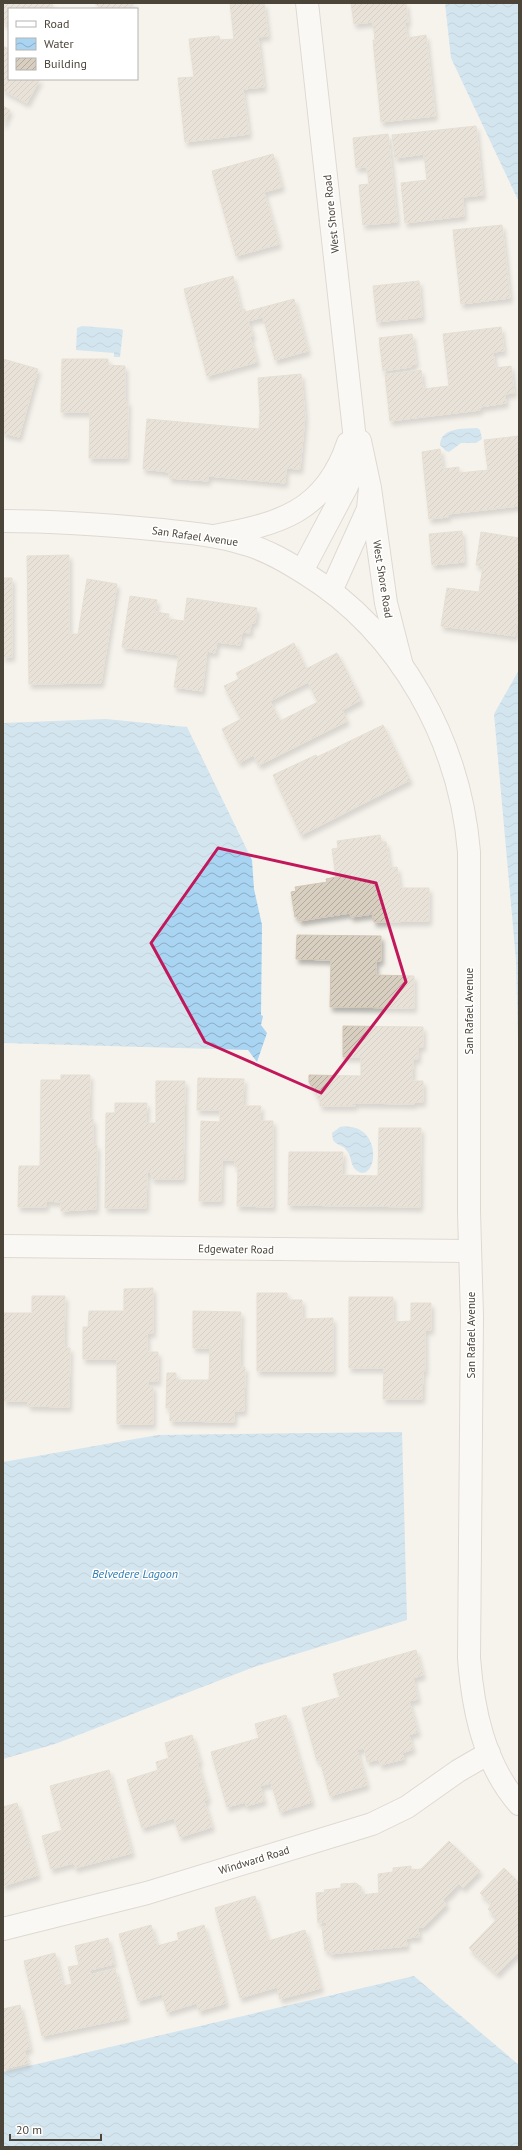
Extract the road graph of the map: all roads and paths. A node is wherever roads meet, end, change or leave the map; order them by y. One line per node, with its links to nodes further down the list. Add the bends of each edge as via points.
1 (307, 3): 2 (street, West Shore Road)
2 (354, 425): 3 (street, West Shore Road, via 365,457); 5 (street, West Shore Road, via 335,472 312,501 300,510 273,522); 6 (street, West Shore Road, via 355,455 347,486)
3 (370, 488): 7 (street, West Shore Road, via 364,520); 8 (street, West Shore Road, via 386,603)
4 (3, 521): 5 (street, San Rafael Avenue, via 102,525)
5 (214, 536): 6 (street, San Rafael Avenue, via 261,550)
6 (302, 571): 7 (street, San Rafael Avenue)
7 (331, 591): 8 (street, San Rafael Avenue, via 372,629)
8 (403, 669): 10 (street, San Rafael Avenue, via 443,742 458,784 467,829)
9 (3, 1246): 10 (street, Edgewater Road)
10 (470, 1251): 11 (street, San Rafael Avenue, via 472,1316 469,1658 474,1700)
11 (488, 1753): 12 (street, San Rafael Avenue, via 504,1786); 13 (street, Windward Road, via 407,1807 372,1824 147,1893)
12 (519, 1804)
13 (3, 1929)

